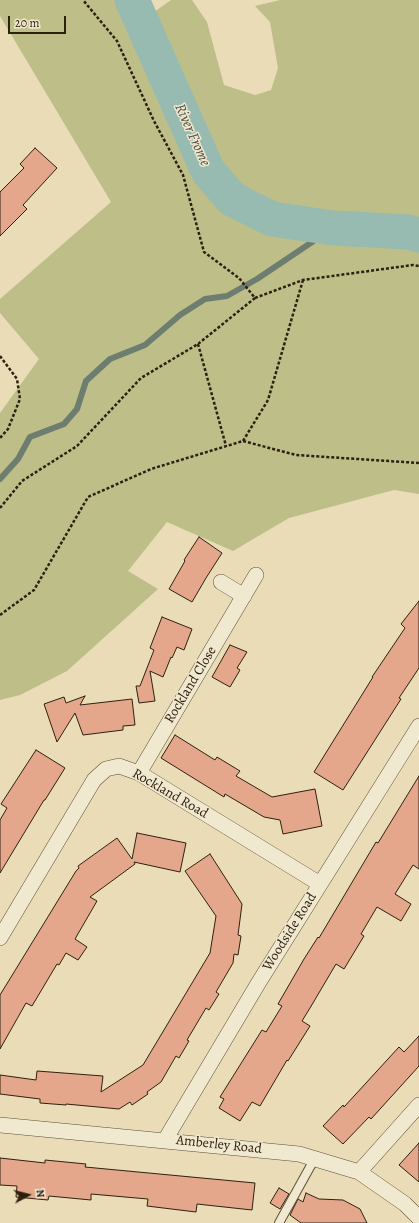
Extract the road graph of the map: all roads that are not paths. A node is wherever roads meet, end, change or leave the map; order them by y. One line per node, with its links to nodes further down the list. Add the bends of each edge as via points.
1 (256, 575): 3 (street, Rockland Close)
2 (222, 582): 3 (street)
3 (244, 596): 5 (street, Rockland Close)
4 (419, 726): 6 (street, Woodside Road)
5 (139, 773): 6 (street, Rockland Road); 7 (street, Rockland Road, via 119,766 106,769 94,780)
6 (320, 884): 10 (street, Woodside Road)
7 (0, 938)
8 (419, 1105): 12 (street)
9 (0, 1125): 10 (street, Amberley Road)
10 (165, 1140): 11 (street, Amberley Road, via 299,1154)
11 (315, 1158): 12 (street, Amberley Road); 14 (lane)
12 (359, 1172): 13 (street, Amberley Road)
13 (419, 1218)
14 (279, 1223)

